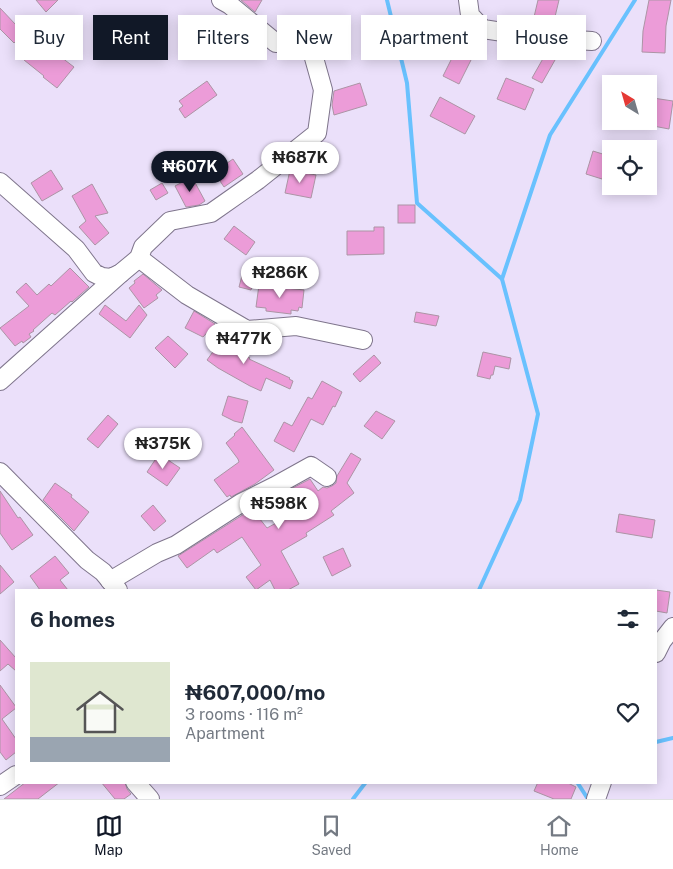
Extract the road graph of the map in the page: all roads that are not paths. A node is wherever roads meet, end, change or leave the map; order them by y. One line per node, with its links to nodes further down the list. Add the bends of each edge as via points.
1 (221, 0): 5 (street, via 276,43 309,40 323,90 317,133 210,213 170,221 143,247)
2 (468, 0): 3 (street, via 470,15 483,29)
3 (592, 41)
4 (0, 182): 6 (street, via 76,249 94,273 111,278)
5 (139, 258): 6 (street); 7 (street, via 187,295 247,330 296,326)
6 (121, 273): 8 (street)
7 (364, 340)
8 (0, 381)
9 (0, 472): 11 (street)
10 (327, 477): 11 (street, via 311,466 240,504 176,545 157,552)
11 (114, 585)
12 (673, 627): 13 (street)
13 (657, 652)
14 (15, 776): 16 (street)
15 (137, 784): 17 (street)
16 (0, 786)
17 (150, 799)

